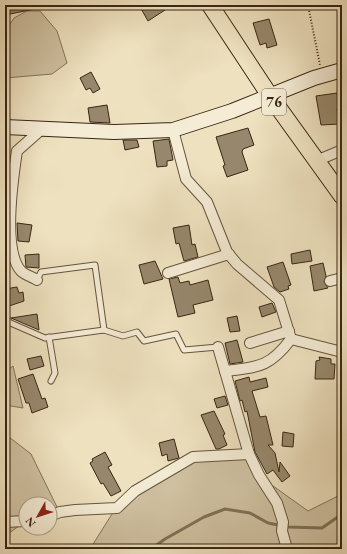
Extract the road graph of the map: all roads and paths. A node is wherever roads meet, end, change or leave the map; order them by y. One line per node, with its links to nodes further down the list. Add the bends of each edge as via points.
1 (210, 5): 5 (main road, 76)
2 (308, 5): 4 (path)
3 (342, 70): 4 (street)
4 (322, 76): 5 (street)
5 (270, 96): 8 (street); 10 (main road, 76)
6 (5, 127): 7 (street)
7 (43, 128): 8 (street, via 114,132); 15 (street, via 17,150 11,199 11,245 15,260 22,272)
8 (173, 130): 12 (street, via 186,179 206,202)
9 (342, 150): 10 (street)
10 (316, 161): 11 (main road, 76)
11 (342, 196)
12 (229, 254): 13 (street); 19 (street, via 278,300)
13 (168, 272)
14 (342, 278): 16 (street)
15 (37, 280): 18 (lane, via 41,272 95,265)
16 (330, 281)
17 (5, 320): 20 (lane, via 45,338)
18 (104, 330): 20 (lane); 22 (lane, via 123,336 137,332 144,341 176,334 184,350)
19 (290, 335): 21 (street); 23 (street); 24 (street, via 282,351 257,368)
20 (49, 337): 25 (lane, via 55,373)
21 (250, 343)
22 (218, 347): 24 (street)
23 (342, 352)
24 (225, 371): 26 (street)
25 (51, 381)
26 (249, 454): 27 (street, via 192,457 135,491 117,508); 30 (street, via 259,476 277,502)
27 (58, 513)
28 (18, 521): 29 (street)
29 (5, 522)
30 (287, 549)

